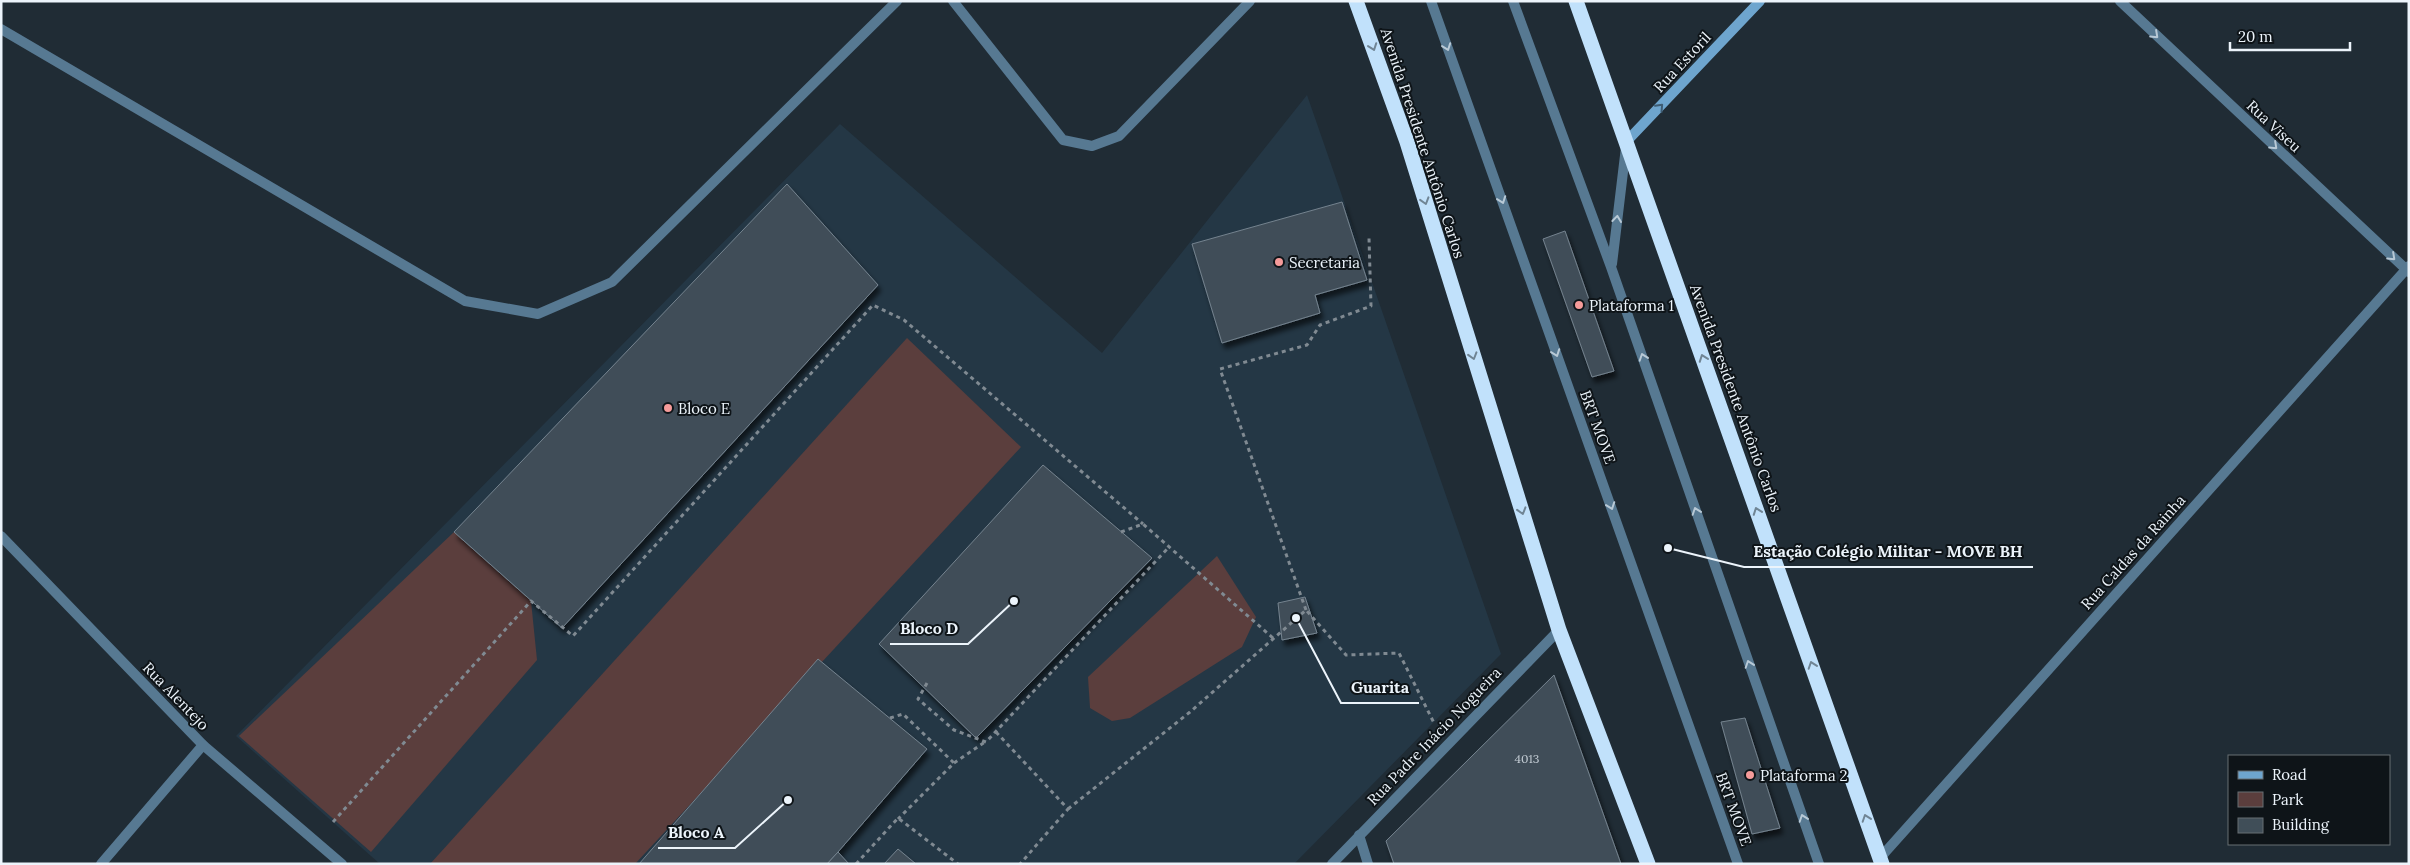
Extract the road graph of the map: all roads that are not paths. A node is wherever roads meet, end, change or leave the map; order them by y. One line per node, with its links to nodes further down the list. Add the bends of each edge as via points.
1 (897, 1): 10 (street, via 612,282 538,314 465,301)
2 (953, 1): 3 (street, via 1063,140 1092,146 1119,136)
3 (1250, 1)
4 (1356, 1): 15 (highway, Avenida Presidente Antônio Carlos, one-way to 15, via 1407,142)
5 (1431, 1): 24 (street, BRT MOVE, one-way to 24)
6 (1513, 1): 12 (street)
7 (1576, 1): 11 (highway, Avenida Presidente Antônio Carlos)
8 (1760, 1): 11 (street, Rua Estoril, one-way to 8)
9 (2120, 1): 13 (street, Rua Viseu, one-way to 13)
10 (1, 29)
11 (1626, 142): 12 (street, one-way to 11); 18 (highway, Avenida Presidente Antônio Carlos, one-way to 11)
12 (1611, 267): 25 (street, one-way to 12)
13 (2408, 269): 18 (street, Rua Caldas da Rainha)
14 (1, 536): 16 (street, Rua Alentejo)
15 (1559, 630): 17 (street, Rua Padre Inácio Nogueira); 23 (highway, Avenida Presidente Antônio Carlos)
16 (203, 745): 19 (street); 20 (street, Rua Alentejo)
17 (1359, 836): 21 (street, Rua Padre Inácio Nogueira); 22 (street)
18 (1881, 861)
19 (101, 864)
20 (342, 864)
21 (1332, 864)
22 (1368, 864)
23 (1648, 864)
24 (1738, 864)
25 (1819, 864)

